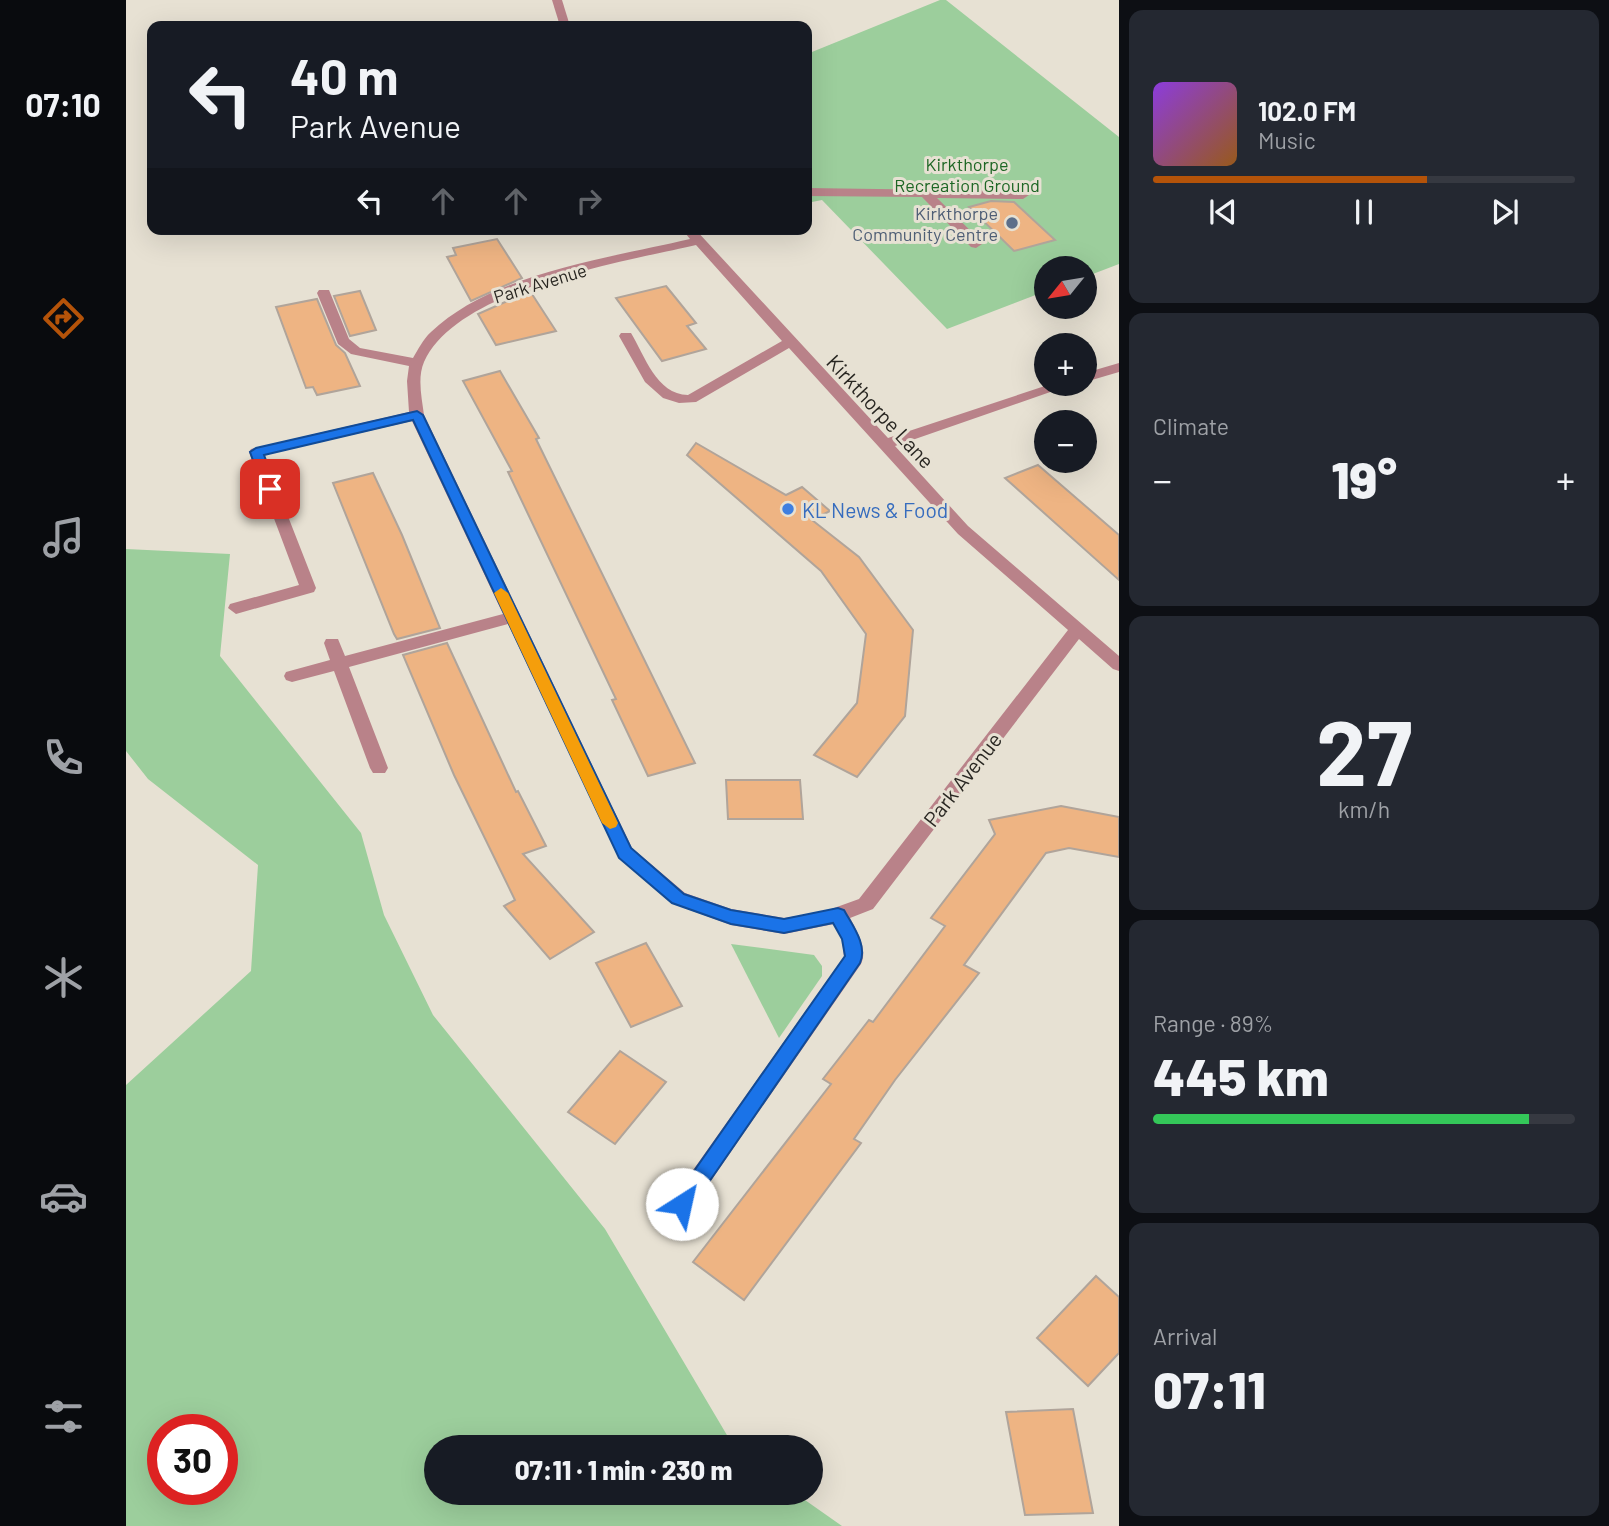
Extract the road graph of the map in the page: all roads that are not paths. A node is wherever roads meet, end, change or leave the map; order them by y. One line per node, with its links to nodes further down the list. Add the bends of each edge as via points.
1 (556, 0): 2 (street)
2 (563, 21)
3 (812, 192): 4 (street)
4 (925, 193): 5 (street); 7 (street)
5 (1023, 195)
6 (692, 235): 10 (street, Kirkthorpe Lane); 11 (street, Park Avenue, via 509,290 472,306 428,341)
7 (976, 244)
8 (324, 293): 11 (street, via 343,341 356,351)
9 (626, 335): 10 (street, via 636,359 666,395 680,401)
10 (790, 342): 16 (street, Kirkthorpe Lane)
11 (416, 363): 15 (street, Park Avenue)
12 (1119, 367): 13 (street)
13 (1097, 374)
14 (1034, 395): 16 (street)
15 (417, 415): 17 (street, via 256,452 308,588); 18 (street, Park Avenue)
16 (883, 445): 19 (street, Kirkthorpe Lane, via 964,530)
17 (236, 608)
18 (512, 617): 21 (street); 25 (street, Park Avenue, via 625,853 678,898 731,917 784,926)
19 (1077, 631): 22 (street, Kirkthorpe Lane); 25 (street, Park Avenue, via 866,904)
20 (331, 643): 21 (street)
21 (339, 663): 23 (street); 24 (street)
22 (1119, 665)
23 (292, 676)
24 (379, 768)
25 (838, 915): 26 (street, via 851,938 854,958)
26 (682, 1204)

